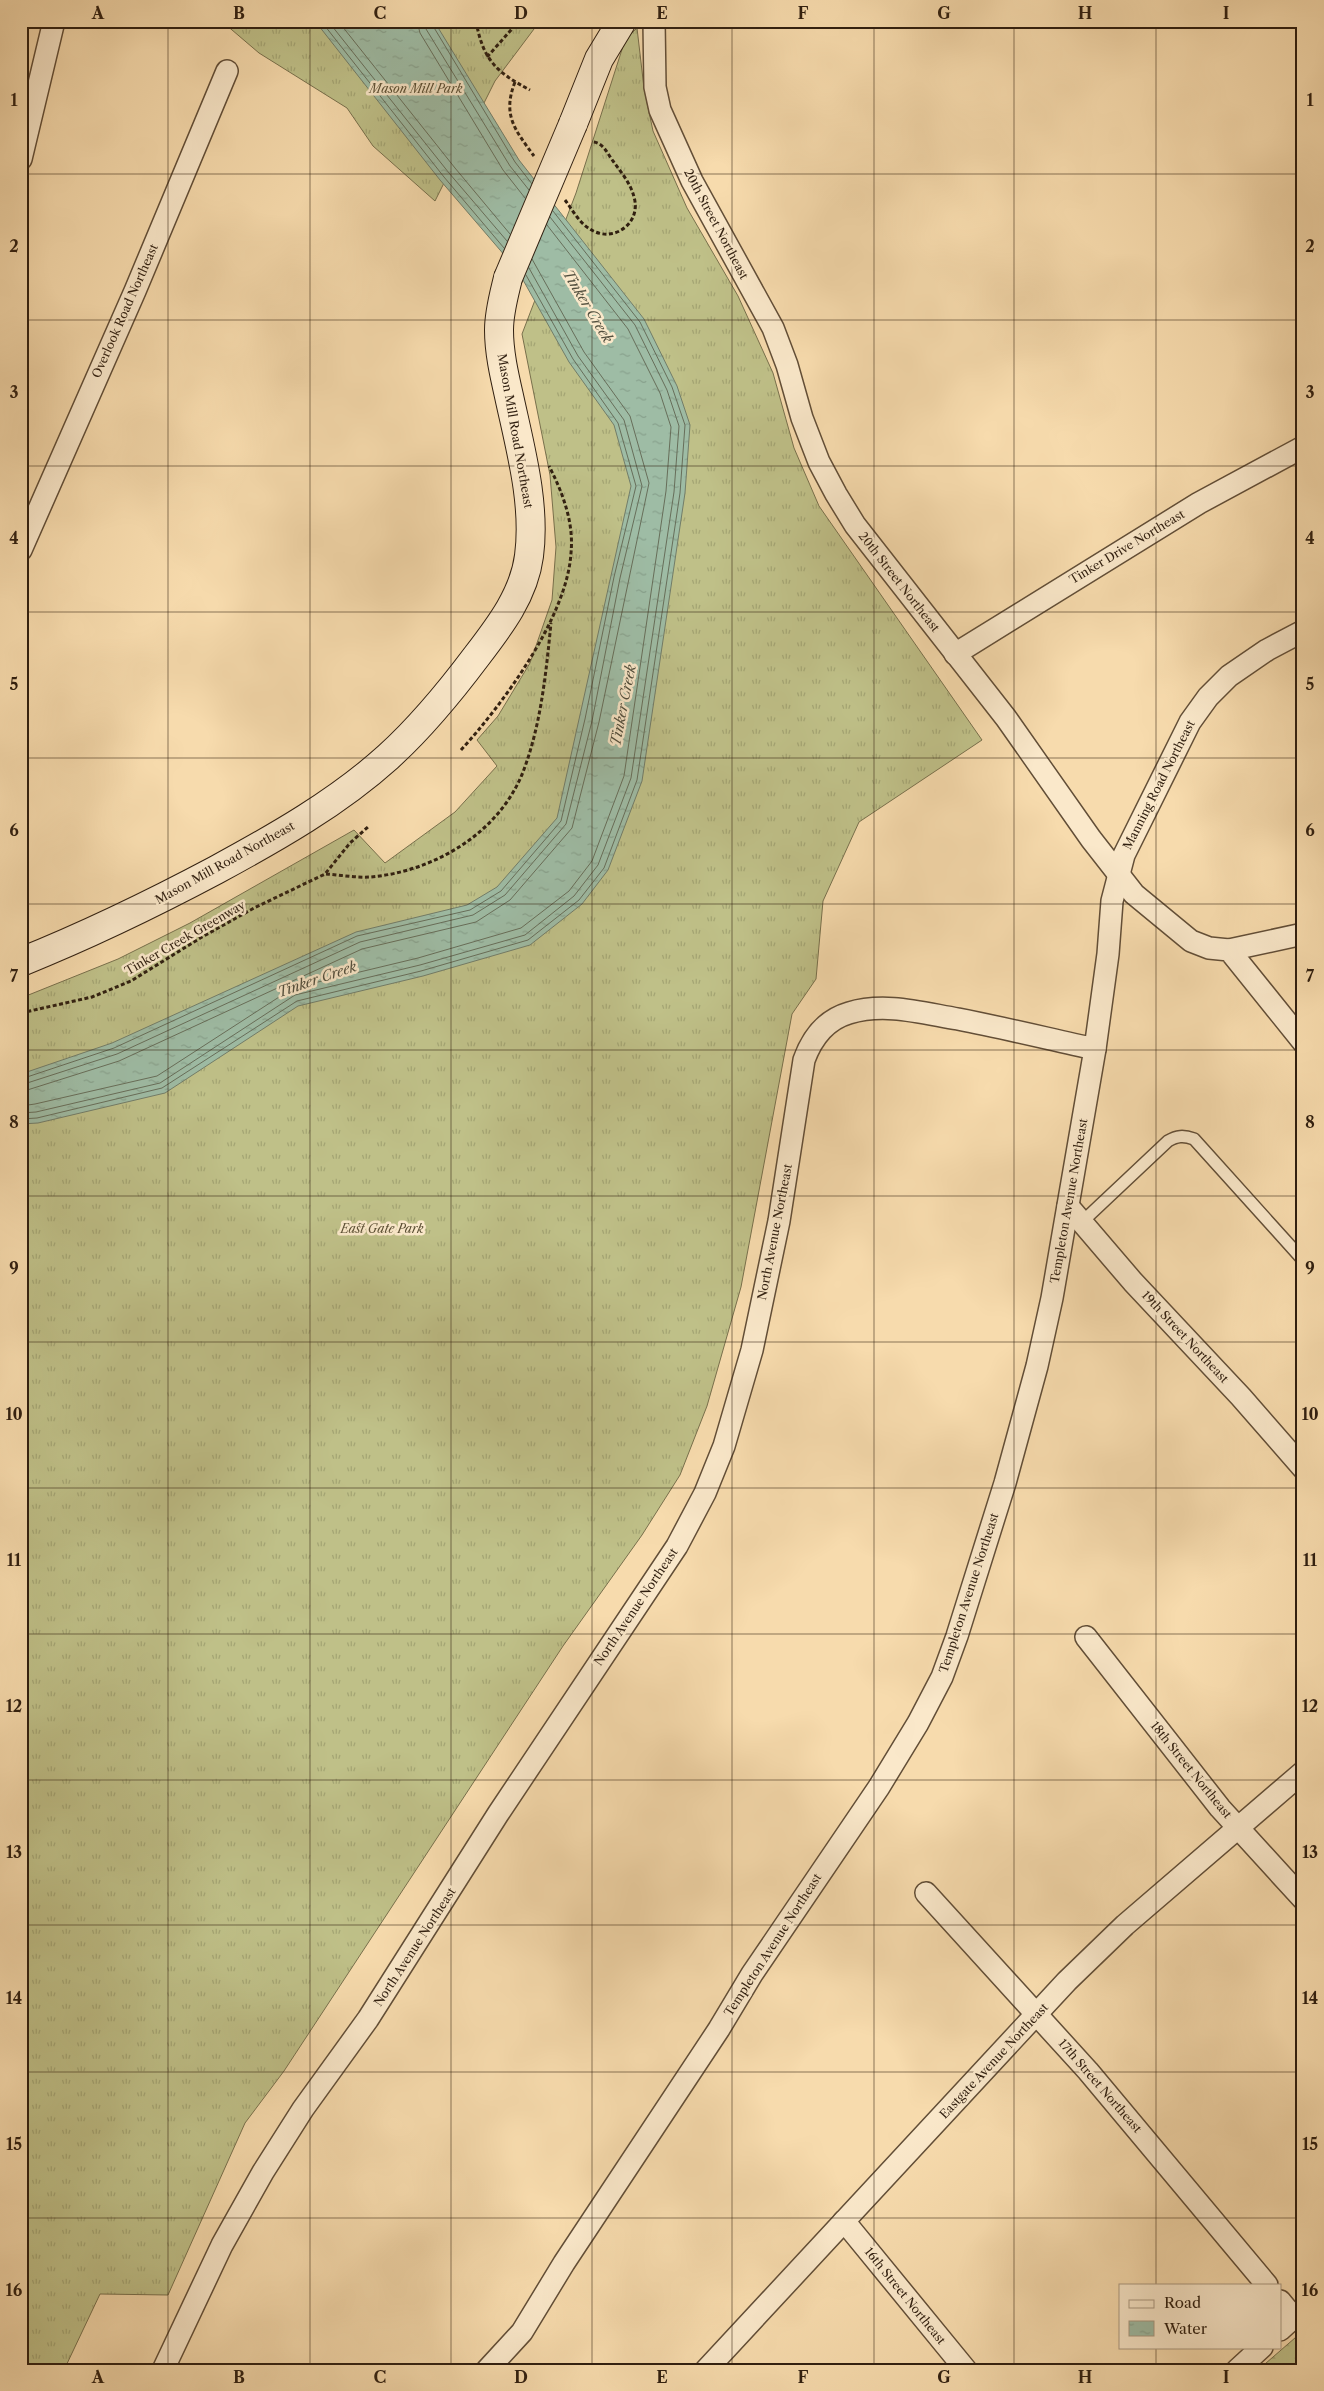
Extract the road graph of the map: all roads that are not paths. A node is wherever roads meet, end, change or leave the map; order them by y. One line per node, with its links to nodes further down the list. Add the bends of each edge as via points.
1 (54, 21): 5 (street)
2 (622, 21): 13 (street, Mason Mill Road Northeast, bridge, via 599,59 508,278 502,304 499,328 501,356 531,526 525,576 501,624 422,724 353,785 254,849 176,891)
3 (654, 21): 9 (street, 20th Street Northeast, via 655,87 660,110 692,181 773,328 819,462 855,525)
4 (228, 70): 7 (street, Overlook Road Northeast)
5 (21, 158)
6 (1303, 447): 9 (street, Tinker Drive Northeast, via 1198,503)
7 (21, 550)
8 (1303, 631): 10 (street, Manning Road Northeast, via 1229,676 1208,697 1190,722 1136,829)
9 (954, 654): 10 (street, 20th Street Northeast, via 1006,718)
10 (1118, 873): 12 (street, 20th Street Northeast, via 1134,894 1192,941 1209,948); 15 (street, Templeton Avenue Northeast)
11 (1303, 934): 12 (street)
12 (1229, 950): 14 (street)
13 (21, 962)
14 (1303, 1042)
15 (1095, 1049): 16 (street, Templeton Avenue Northeast); 31 (street, North Avenue Northeast, via 899,1008 872,1008 848,1013 820,1030 810,1044 804,1060 779,1221 752,1350 724,1446 705,1493 677,1546 498,1814 368,2020 303,2109 263,2172 222,2245)
16 (1068, 1206): 17 (street, 19th Street Northeast); 32 (street, Templeton Avenue Northeast, via 1037,1366 1002,1491 942,1677 879,1787 752,1974 569,2254 522,2332)
17 (1082, 1222): 18 (lane, via 1168,1141 1186,1136 1194,1139); 19 (street, 19th Street Northeast)
18 (1303, 1260)
19 (1303, 1468)
20 (1086, 1637): 22 (street, 18th Street Northeast, via 1179,1758)
21 (1303, 1772): 22 (street, Eastgate Avenue Northeast)
22 (1240, 1828): 24 (street, 18th Street Northeast); 25 (street, Eastgate Avenue Northeast, via 1125,1925)
23 (926, 1893): 25 (street, 17th Street Northeast)
24 (1303, 1899)
25 (1036, 2015): 26 (street, Eastgate Avenue Northeast); 27 (street, 17th Street Northeast, via 1100,2085)
26 (844, 2221): 33 (street, Eastgate Avenue Northeast); 34 (street, 16th Street Northeast)
27 (1266, 2284)
28 (1282, 2304): 29 (street)
29 (1292, 2319)
30 (1261, 2348): 35 (street)
31 (163, 2370)
32 (487, 2370)
33 (706, 2370)
34 (966, 2370)
35 (1236, 2370)

